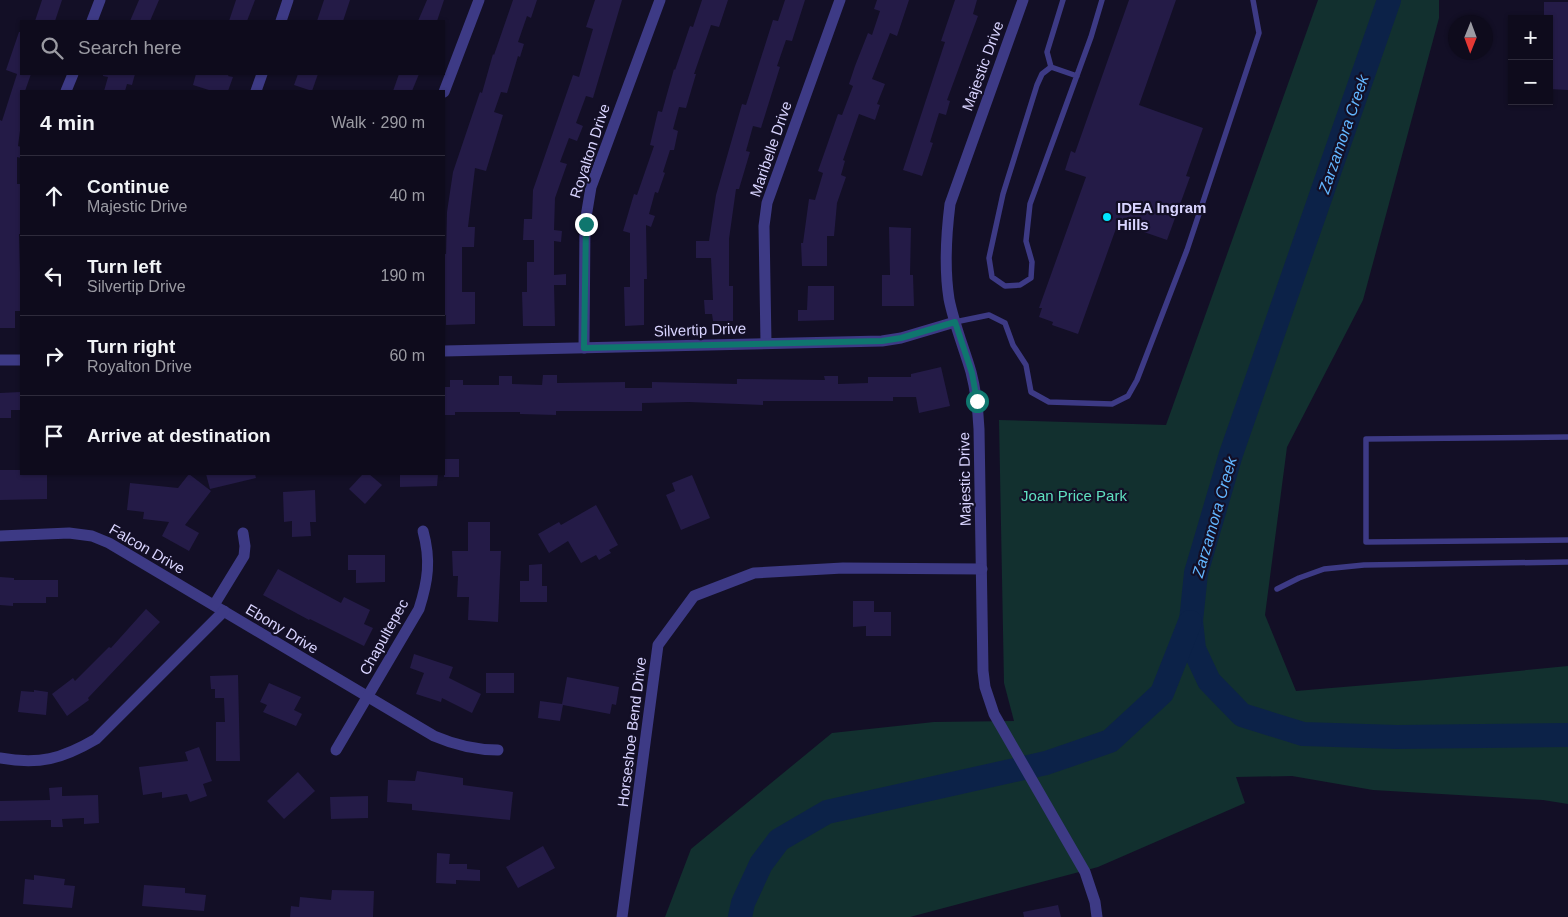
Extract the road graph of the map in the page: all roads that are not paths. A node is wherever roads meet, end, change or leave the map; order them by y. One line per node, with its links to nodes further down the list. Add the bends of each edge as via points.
1 (100, 0): 10 (street)
2 (288, 0): 11 (street)
3 (479, 0): 18 (street)
4 (660, 0): 21 (street, Royalton Drive, via 590,194 586,224)
5 (840, 0): 20 (street, Maribelle Drive, via 767,203 764,226)
6 (1023, 0): 19 (street, Majestic Drive, via 950,204 946,275)
7 (1064, 0): 12 (lane, via 1047,52)
8 (1102, 0): 15 (lane)
9 (1253, 0): 19 (lane, via 1258,33 1187,250 1128,396 1112,404 1049,402 1030,392 1026,365 1013,345 1005,323 989,315)
10 (92, 20)
11 (280, 20)
12 (1051, 67): 15 (lane); 15 (lane, via 1042,74 1002,194 990,258 992,277 1005,286 1020,285 1031,278 1032,262 1026,241 1030,204)
13 (73, 75): 16 (street)
14 (262, 75): 17 (street)
15 (1077, 76)
16 (66, 90)
17 (256, 90)
18 (445, 90)
19 (955, 322): 20 (street, Silvertip Drive, via 882,341); 31 (street, Majestic Drive, via 972,373 977,401)
20 (766, 343): 21 (street, Silvertip Drive)
21 (584, 348): 22 (street, Silvertip Drive)
22 (445, 351)
23 (0, 360): 24 (street)
24 (20, 360)
25 (1568, 437): 29 (lane, via 1366,439 1366,542)
26 (423, 531): 34 (street, Chapultepec, via 428,565 426,588 419,609)
27 (243, 533): 33 (street, via 244,556)
28 (0, 536): 33 (street, Falcon Drive, via 69,533 92,536)
29 (1568, 540)
30 (1568, 562): 32 (lane, via 1364,565 1324,570)
31 (982, 569): 38 (street, Horseshoe Bend Drive, via 843,568 754,572 694,596 658,645); 39 (street, Majestic Drive, via 985,687 994,714 1086,872)
32 (1277, 589)
33 (219, 608): 34 (street, Ebony Drive); 37 (street, Ebony Drive, via 96,739 52,759 15,761)
34 (367, 697): 35 (street, Chapultepec); 36 (street, Ebony Drive, via 446,741 471,749)
35 (336, 750)
36 (498, 750)
37 (0, 758)
38 (622, 917)
39 (1097, 917)

